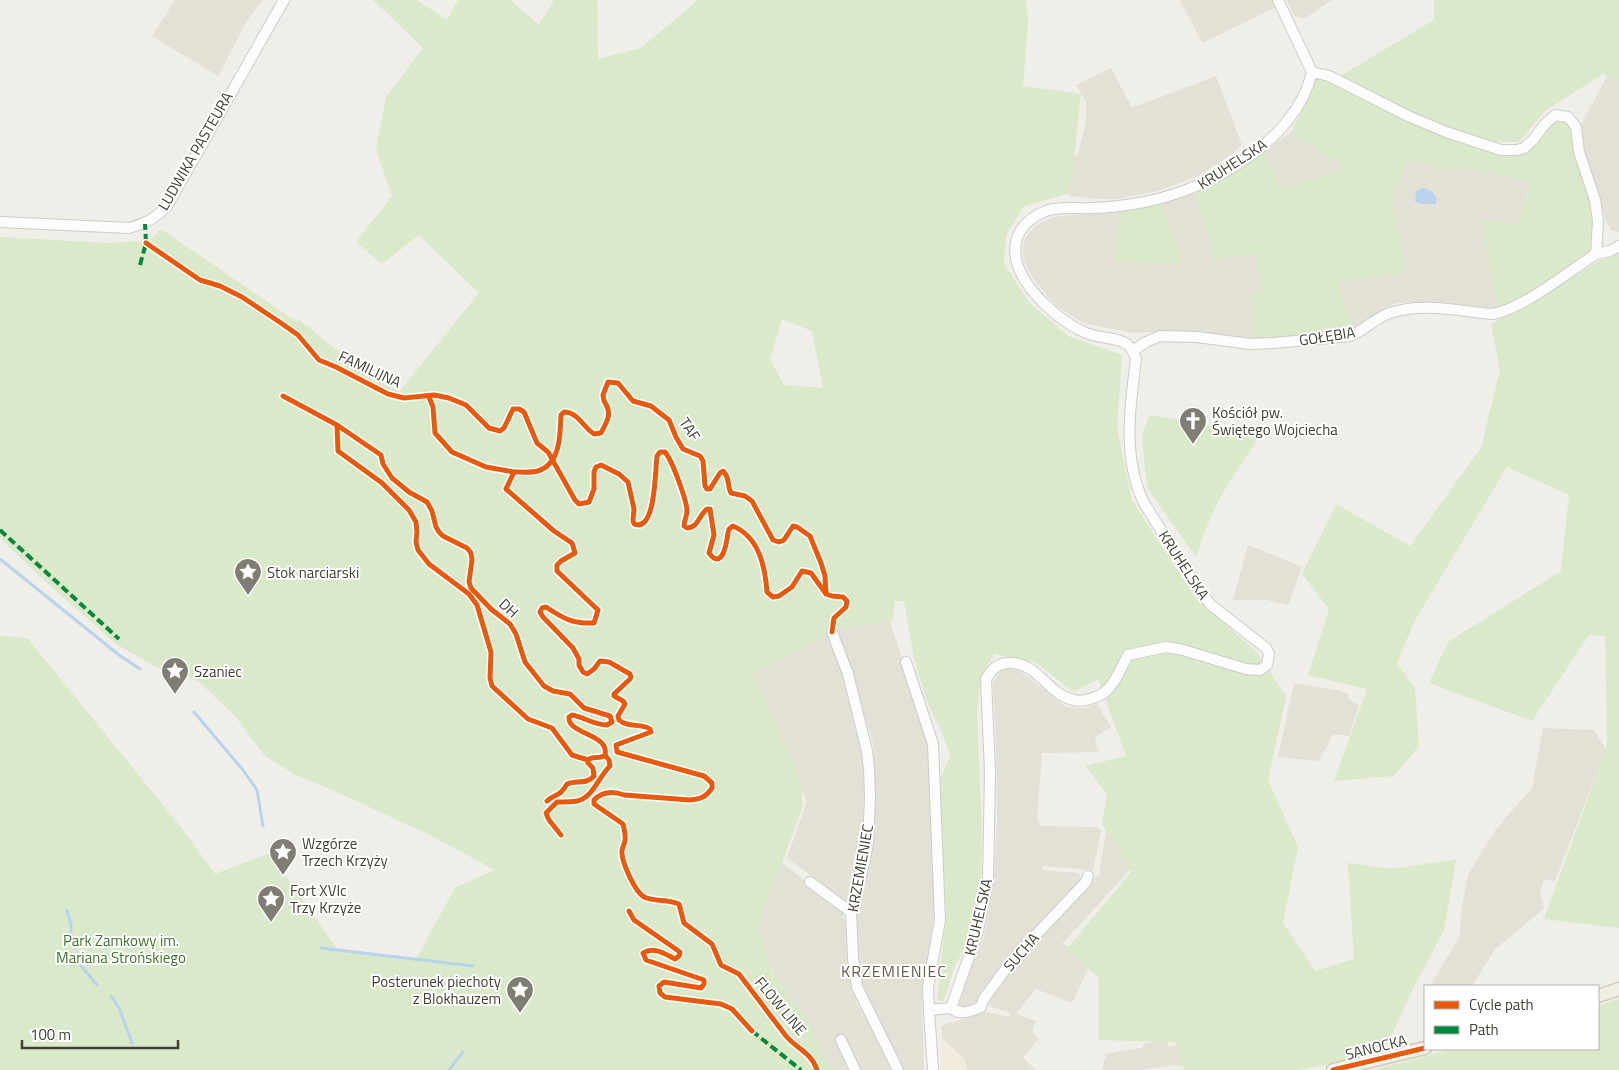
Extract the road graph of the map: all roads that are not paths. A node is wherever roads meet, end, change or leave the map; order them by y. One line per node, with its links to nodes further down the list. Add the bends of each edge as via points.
1 (284, 0): 4 (street, LUDWIKA PASTEURA, via 160,214 144,224 129,228)
2 (1278, 0): 3 (street)
3 (1312, 72): 6 (street, via 1329,76 1446,132 1501,150 1524,148 1555,116 1568,117 1576,128 1579,152 1595,200 1598,221); 7 (street, KRUHELSKA, via 1304,95 1284,126 1260,149 1210,180 1178,195 1134,204 1047,211 1024,224 1015,245 1016,258 1029,285 1050,309 1070,325 1088,334 1124,342)
4 (0, 222)
5 (1619, 246): 6 (street, GOŁĘBIA)
6 (1596, 254): 7 (street, GOŁĘBIA, via 1504,312 1407,308 1387,314 1350,336 1250,344 1160,336)
7 (1134, 350): 15 (street, KRUHELSKA, via 1136,359 1129,414 1137,489 1197,588 1211,606 1266,648 1268,665 1260,670 1246,669 1166,647 1128,655 1109,688 1100,696 1086,700 1063,696 1030,668 1015,662 992,669 986,679 990,772 988,881 978,931)
8 (832, 632): 12 (street, KRZEMIENIEC, via 848,674 869,769 868,843)
9 (906, 662): 15 (street, via 933,744 940,920 928,987)
10 (1088, 876): 15 (street, SUCHA, via 1086,882 1013,959 981,1007 962,1012)
11 (810, 882): 12 (street)
12 (851, 912): 19 (street, KRZEMIENIEC, via 857,987)
13 (1619, 989): 14 (main road)
14 (1599, 996)
15 (941, 1009): 20 (street, KRUHELSKA)
16 (841, 1040): 18 (street)
17 (1424, 1048): 21 (main road, SANOCKA)
18 (855, 1070)
19 (898, 1070)
20 (933, 1070)
21 (1333, 1070)

